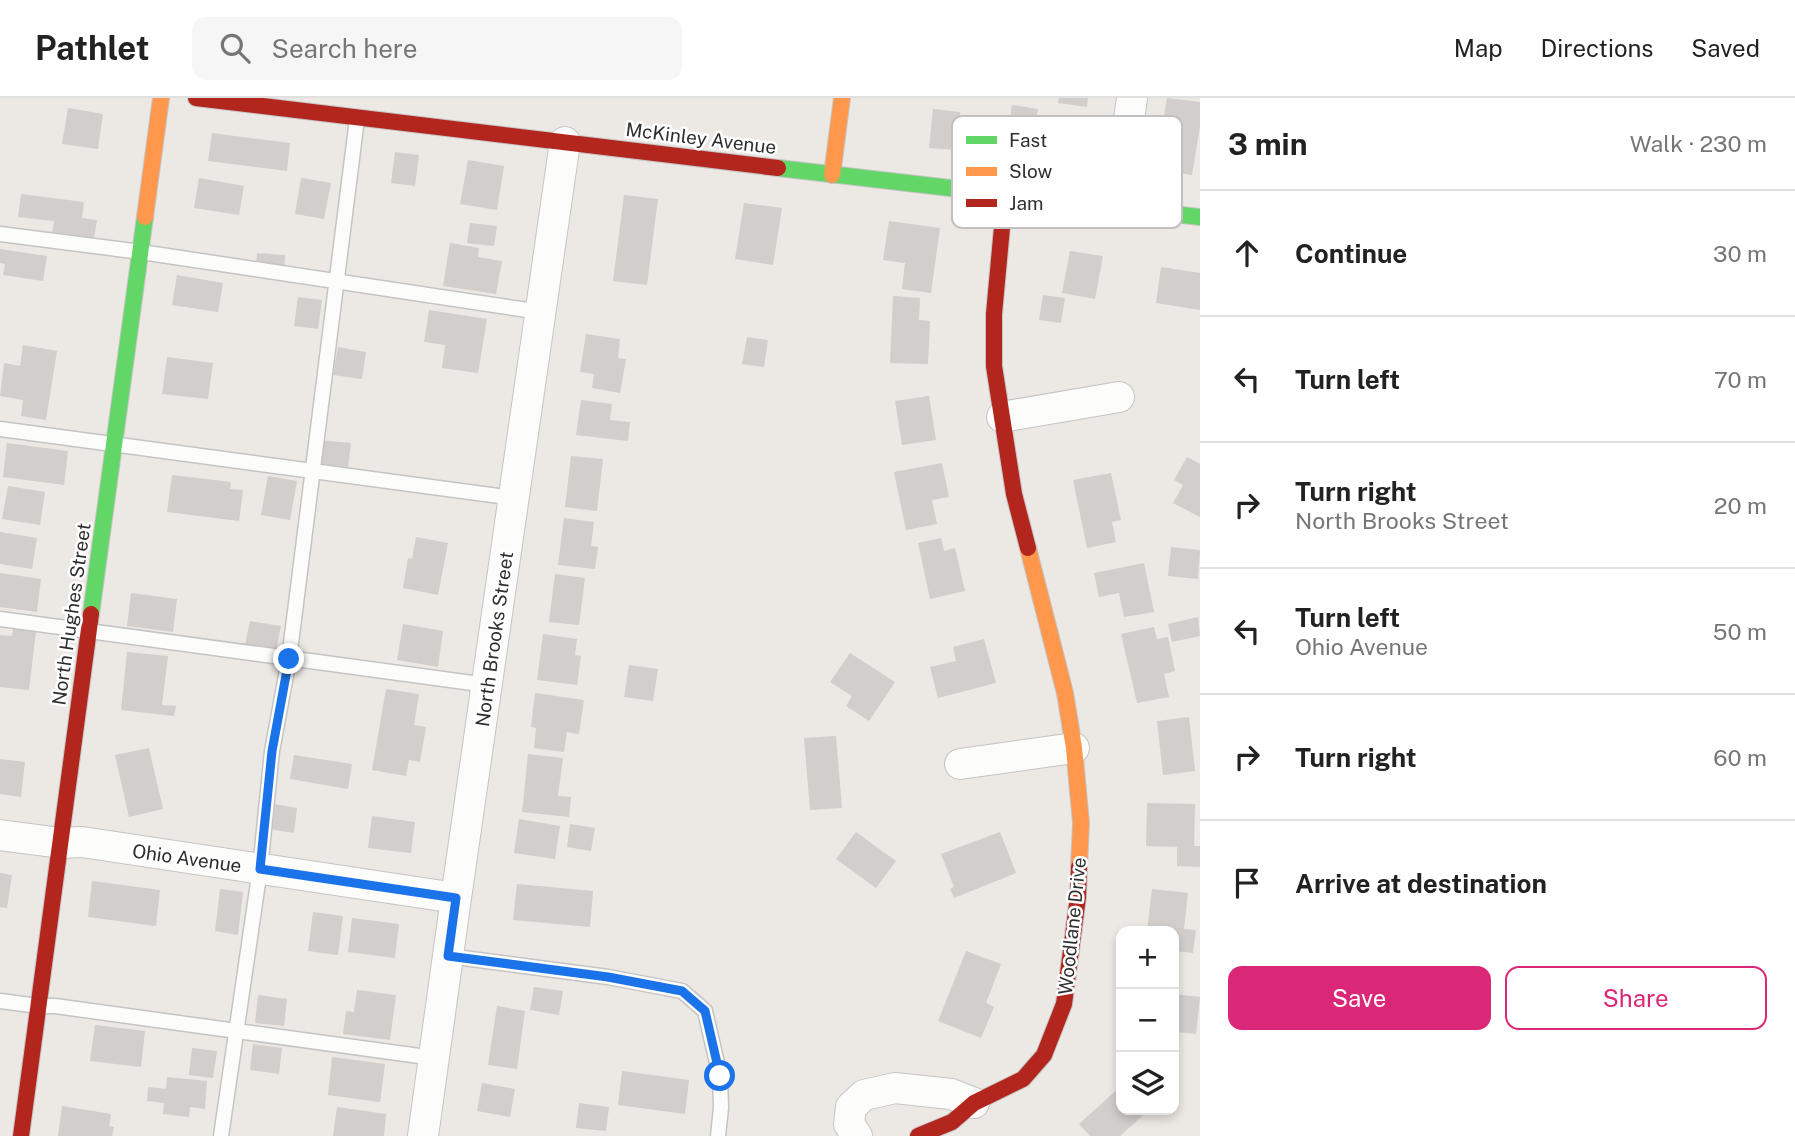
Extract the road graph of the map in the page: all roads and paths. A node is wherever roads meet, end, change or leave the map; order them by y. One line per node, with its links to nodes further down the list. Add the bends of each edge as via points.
1 (161, 98): 14 (street, North Hughes Street)
2 (196, 98): 6 (street, McKinley Avenue)
3 (842, 98): 8 (street)
4 (1132, 98): 5 (street)
5 (1129, 116)
6 (357, 117): 7 (street, McKinley Avenue); 15 (lane)
7 (565, 142): 8 (street, McKinley Avenue); 16 (street, North Brooks Street)
8 (832, 175): 9 (street, McKinley Avenue)
9 (952, 189)
10 (1182, 215): 11 (street, McKinley Avenue)
11 (1200, 217)
12 (1003, 228): 18 (street, Woodlane Drive, via 994,314 994,366)
13 (0, 234): 14 (lane)
14 (141, 252): 15 (lane); 20 (street, North Hughes Street)
15 (337, 281): 16 (lane); 21 (lane)
16 (541, 312): 22 (street, North Brooks Street)
17 (1119, 397): 18 (street)
18 (1002, 417): 27 (street, Woodlane Drive, via 1014,494 1065,693)
19 (0, 429): 20 (lane)
20 (115, 444): 21 (lane); 24 (street, North Hughes Street)
21 (312, 471): 22 (lane); 25 (lane)
22 (514, 498): 26 (street, North Brooks Street)
23 (0, 620): 24 (lane)
24 (89, 632): 25 (lane); 30 (street, North Hughes Street)
25 (289, 659): 26 (lane); 31 (lane, via 272,751)
26 (487, 685): 32 (street, North Brooks Street)
27 (1074, 748): 28 (street); 38 (street, Woodlane Drive, via 1081,823 1078,897 1064,1004 1044,1055 1023,1079)
28 (960, 764)
29 (0, 835): 30 (street, Ohio Avenue)
30 (61, 844): 31 (street, Ohio Avenue, via 82,842); 35 (street, North Hughes Street)
31 (260, 869): 32 (street, Ohio Avenue); 36 (lane)
32 (456, 898): 33 (street, North Brooks Street)
33 (448, 956): 37 (street, North Brooks Street); 42 (lane, via 682,991 705,1011 720,1076)
34 (0, 1001): 35 (lane)
35 (38, 1006): 36 (lane); 39 (street, North Hughes Street)
36 (235, 1029): 37 (lane); 40 (lane)
37 (434, 1058): 41 (street, North Brooks Street)
38 (974, 1103): 43 (street, via 951,1094 895,1088 863,1095 851,1107 849,1124); 44 (street, Woodlane Drive, via 952,1122)
39 (20, 1136)
40 (221, 1136)
41 (424, 1136)
42 (718, 1136)
43 (857, 1136)
44 (918, 1136)

